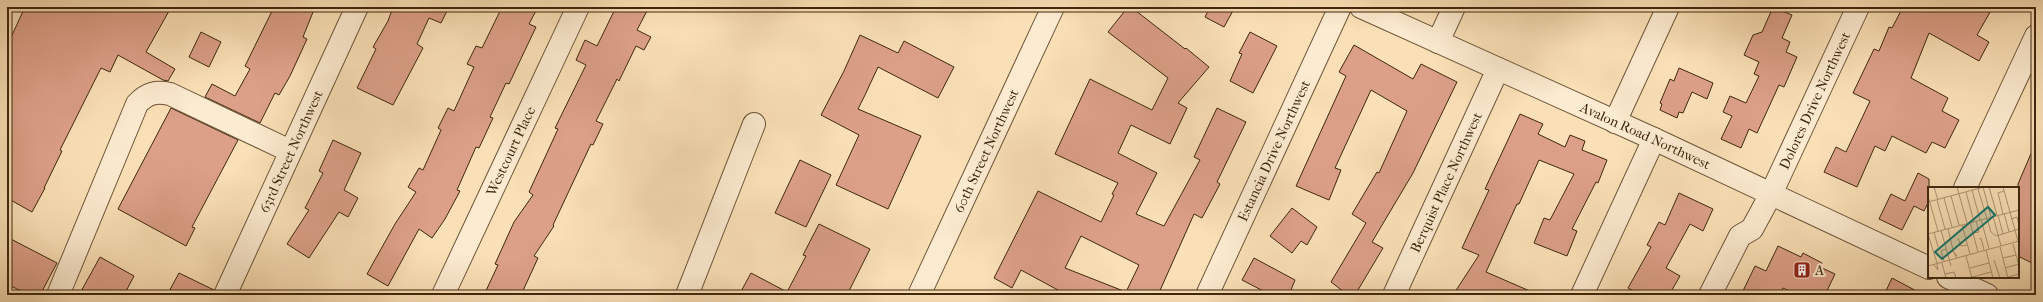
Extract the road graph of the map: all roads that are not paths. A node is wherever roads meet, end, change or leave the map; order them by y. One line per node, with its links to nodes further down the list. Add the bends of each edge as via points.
1 (357, 7): 15 (street, 63rd Street Northwest)
2 (578, 7): 23 (street, Westcourt Place)
3 (1053, 7): 25 (street, 60th Street Northwest)
4 (1340, 7): 26 (street, Estancia Drive Northwest)
5 (1361, 7): 10 (street, Avalon Road Northwest)
6 (1454, 7): 10 (street)
7 (1668, 7): 12 (street)
8 (1858, 7): 17 (street, Dolores Drive Northwest)
9 (2036, 36): 16 (street)
10 (1438, 42): 11 (street, Avalon Road Northwest)
11 (1498, 69): 12 (street, Avalon Road Northwest); 27 (street, Berquist Place Northwest)
12 (1615, 122): 14 (street, Avalon Road Northwest)
13 (754, 124): 24 (street)
14 (1654, 140): 17 (street, Avalon Road Northwest); 28 (street)
15 (290, 151): 21 (street, via 170,94 152,92 137,104); 22 (street, 63rd Street Northwest)
16 (1965, 187)
17 (1771, 194): 18 (street, Avalon Road Northwest); 29 (street, Dolores Drive Northwest, via 1752,229 1740,236)
18 (1928, 267)
19 (1950, 278): 20 (street)
20 (1975, 293)
21 (58, 295)
22 (225, 295)
23 (443, 295)
24 (687, 295)
25 (918, 295)
26 (1207, 295)
27 (1394, 295)
28 (1582, 295)
29 (1710, 295)

